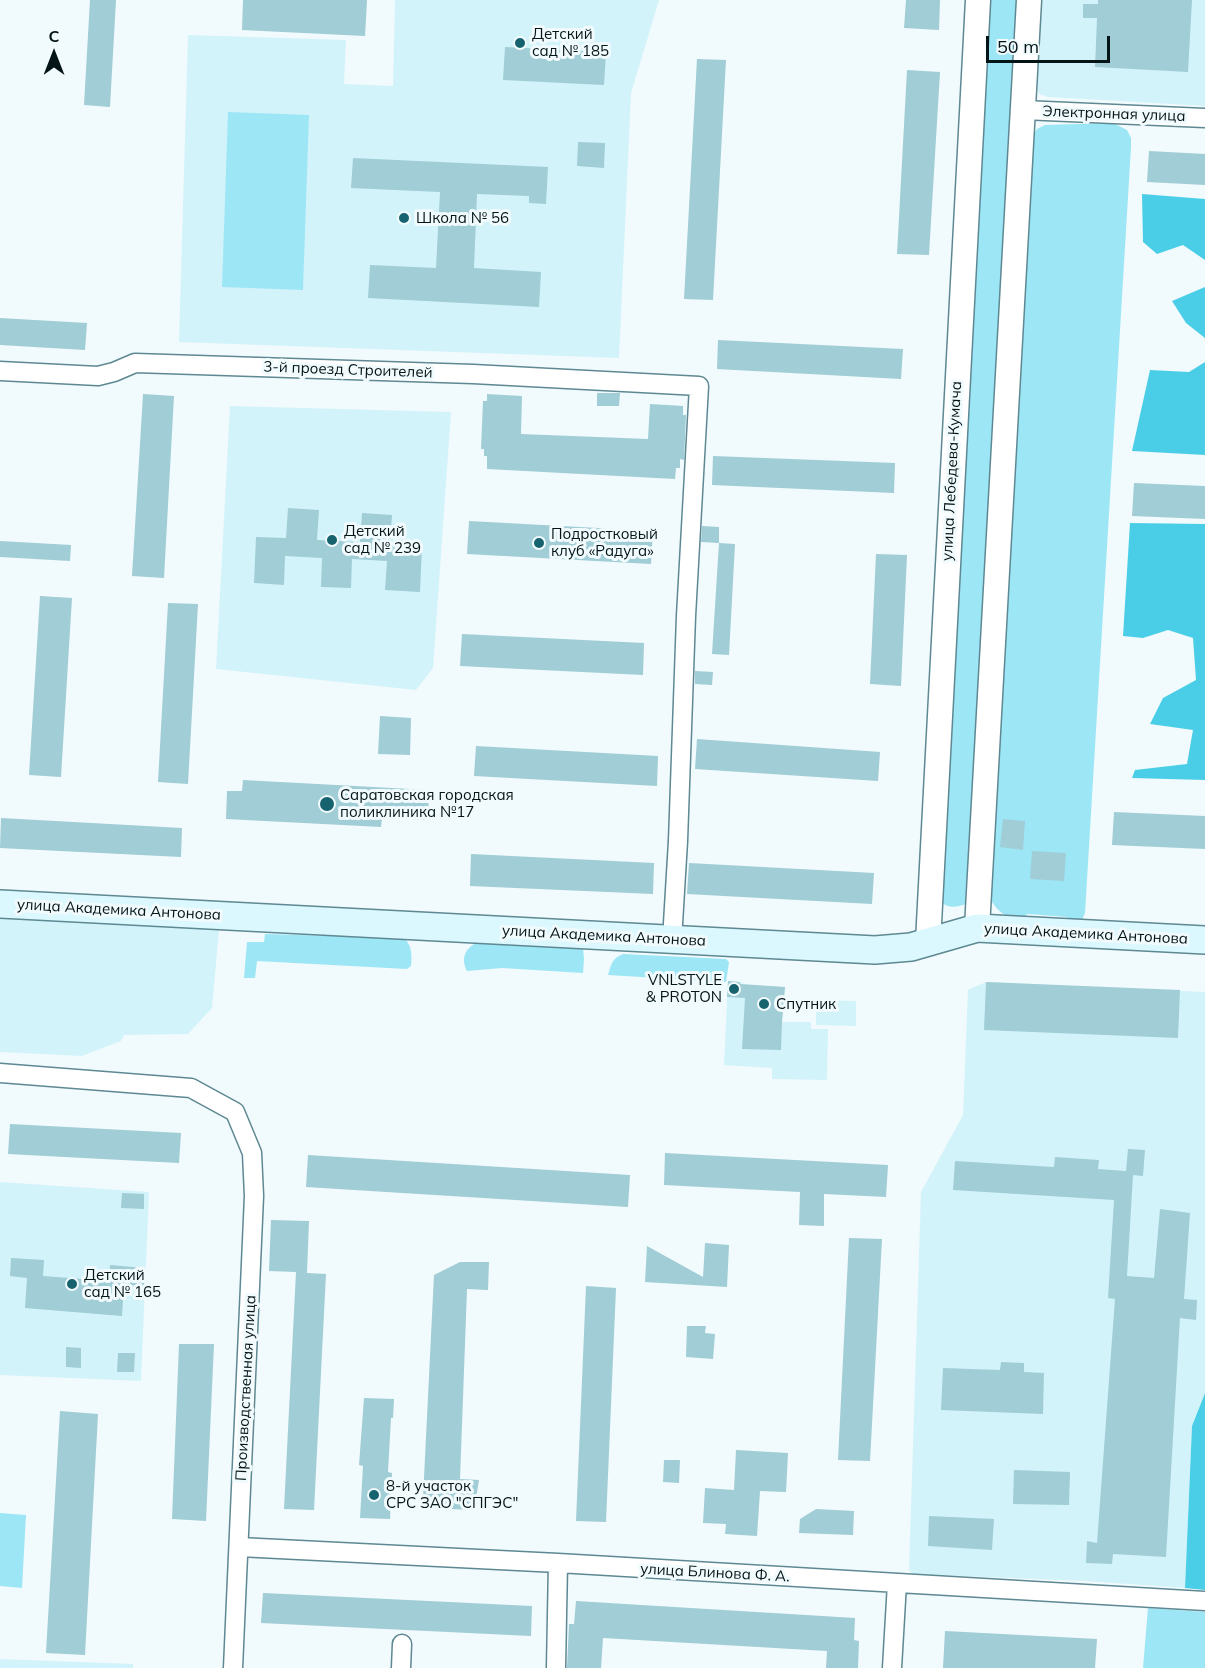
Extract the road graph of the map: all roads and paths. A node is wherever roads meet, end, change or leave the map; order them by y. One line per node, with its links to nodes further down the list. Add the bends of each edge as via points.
1 (978, 0): 10 (street, улица Лебедева-Кумача)
2 (1029, 0): 3 (street)
3 (1023, 110): 4 (street, Электронная улица); 7 (street)
4 (1205, 118)
5 (0, 371): 8 (street, 3-й проезд Строителей, via 98,376 135,363 699,386)
6 (0, 904): 8 (main road, улица Академика Антонова)
7 (977, 928): 9 (main road, улица Академика Антонова); 10 (main road, улица Академика Антонова)
8 (672, 940): 10 (main road, улица Академика Антонова, via 875,951)
9 (1205, 940)
10 (928, 942)
11 (0, 1073): 12 (street, Производственная улица, via 191,1088 235,1112 252,1153 254,1196)
12 (239, 1547): 13 (street, улица Блинова Ф. А.); 17 (street, Производственная улица)
13 (558, 1563): 14 (street, улица Блинова Ф. А.); 19 (street)
14 (897, 1583): 15 (street, улица Блинова Ф. А.); 20 (street)
15 (1198, 1601)
16 (402, 1644): 18 (street)
17 (233, 1668)
18 (401, 1668)
19 (556, 1668)
20 (892, 1668)

